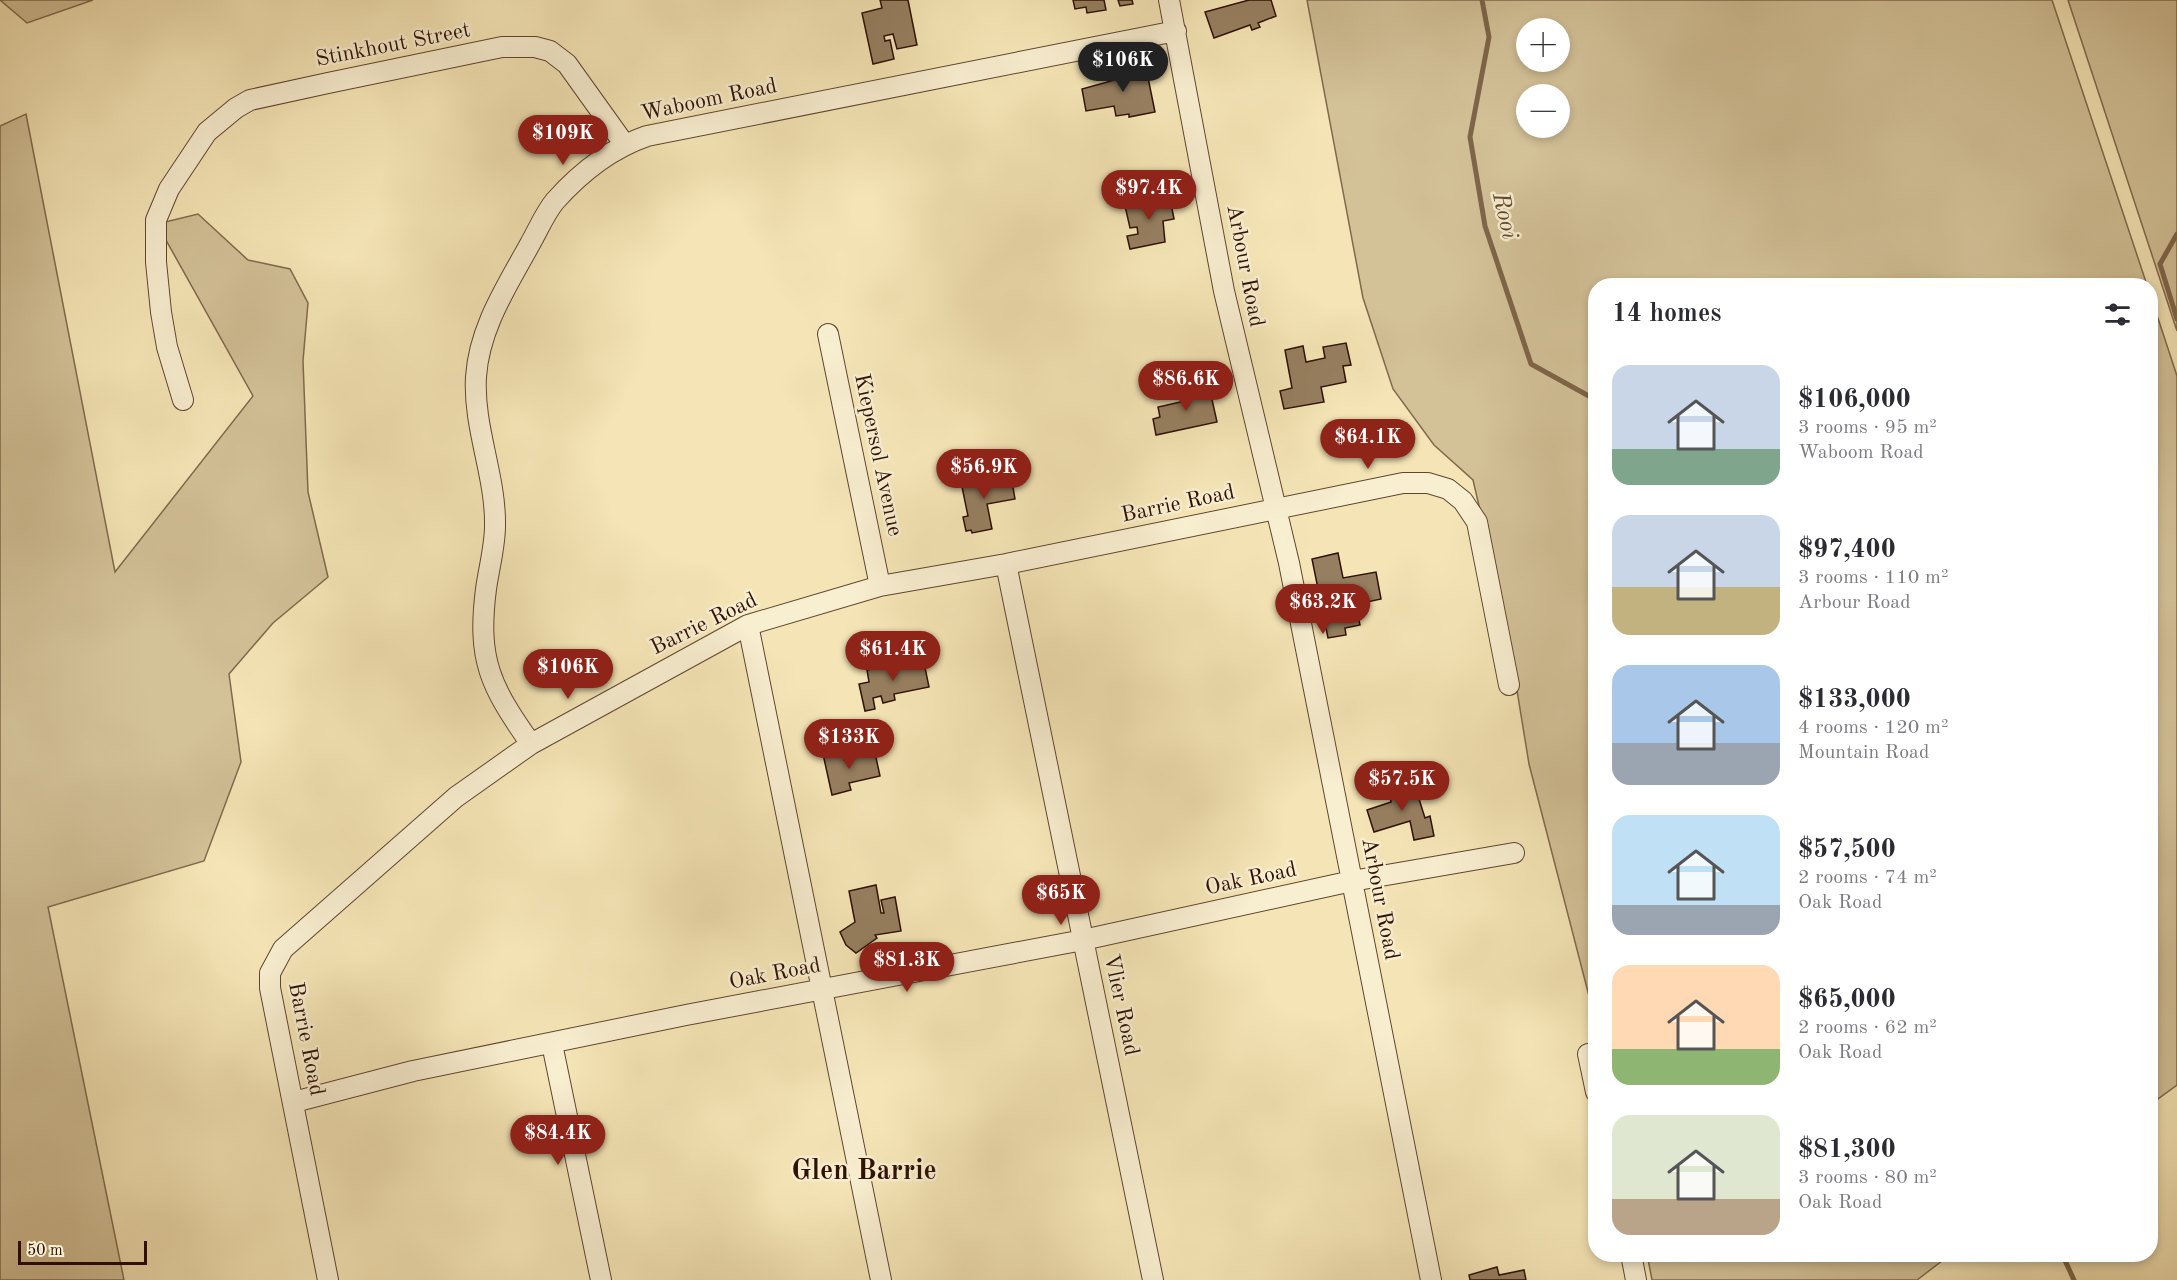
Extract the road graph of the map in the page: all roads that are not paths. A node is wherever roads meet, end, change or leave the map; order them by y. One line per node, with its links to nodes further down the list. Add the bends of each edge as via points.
1 (1169, 0): 2 (street, Arbour Road)
2 (1176, 31): 3 (street, Waboom Road, via 660,133); 6 (street, Arbour Road, via 1224,291)
3 (625, 145): 5 (street, Stinkhout Street, via 567,64 549,51 518,46 250,100 236,108 207,132 169,189 155,225 161,312); 11 (street, Waboom Road, via 575,180 553,204 504,291 480,349 476,391 495,528 482,621 485,655 493,686)
4 (828, 334): 8 (street, Kiepersol Avenue)
5 (183, 400)
6 (1275, 508): 7 (street, Barrie Road); 10 (street, Barrie Road, via 1403,483 1436,485 1453,493 1471,510 1482,538); 13 (street, Arbour Road)
7 (1006, 564): 8 (street, Barrie Road); 14 (street, Vlier Road)
8 (880, 586): 9 (street, Barrie Road)
9 (748, 625): 11 (street, Barrie Road); 15 (street)
10 (1509, 685)
11 (531, 744): 17 (street, Barrie Road, via 456,797 303,930 274,961 270,988)
12 (1514, 853): 13 (street, Oak Road)
13 (1352, 881): 14 (street, Oak Road); 23 (street, Arbour Road)
14 (1083, 940): 15 (street, Oak Road); 22 (street, Vlier Road)
15 (823, 990): 16 (street, Oak Road); 21 (street)
16 (552, 1044): 17 (street, Oak Road, via 414,1071); 20 (street)
17 (294, 1102): 19 (street, Barrie Road)
18 (1633, 1262): 24 (street)
19 (328, 1280)
20 (601, 1280)
21 (881, 1280)
22 (1153, 1280)
23 (1431, 1280)
24 (1636, 1280)

